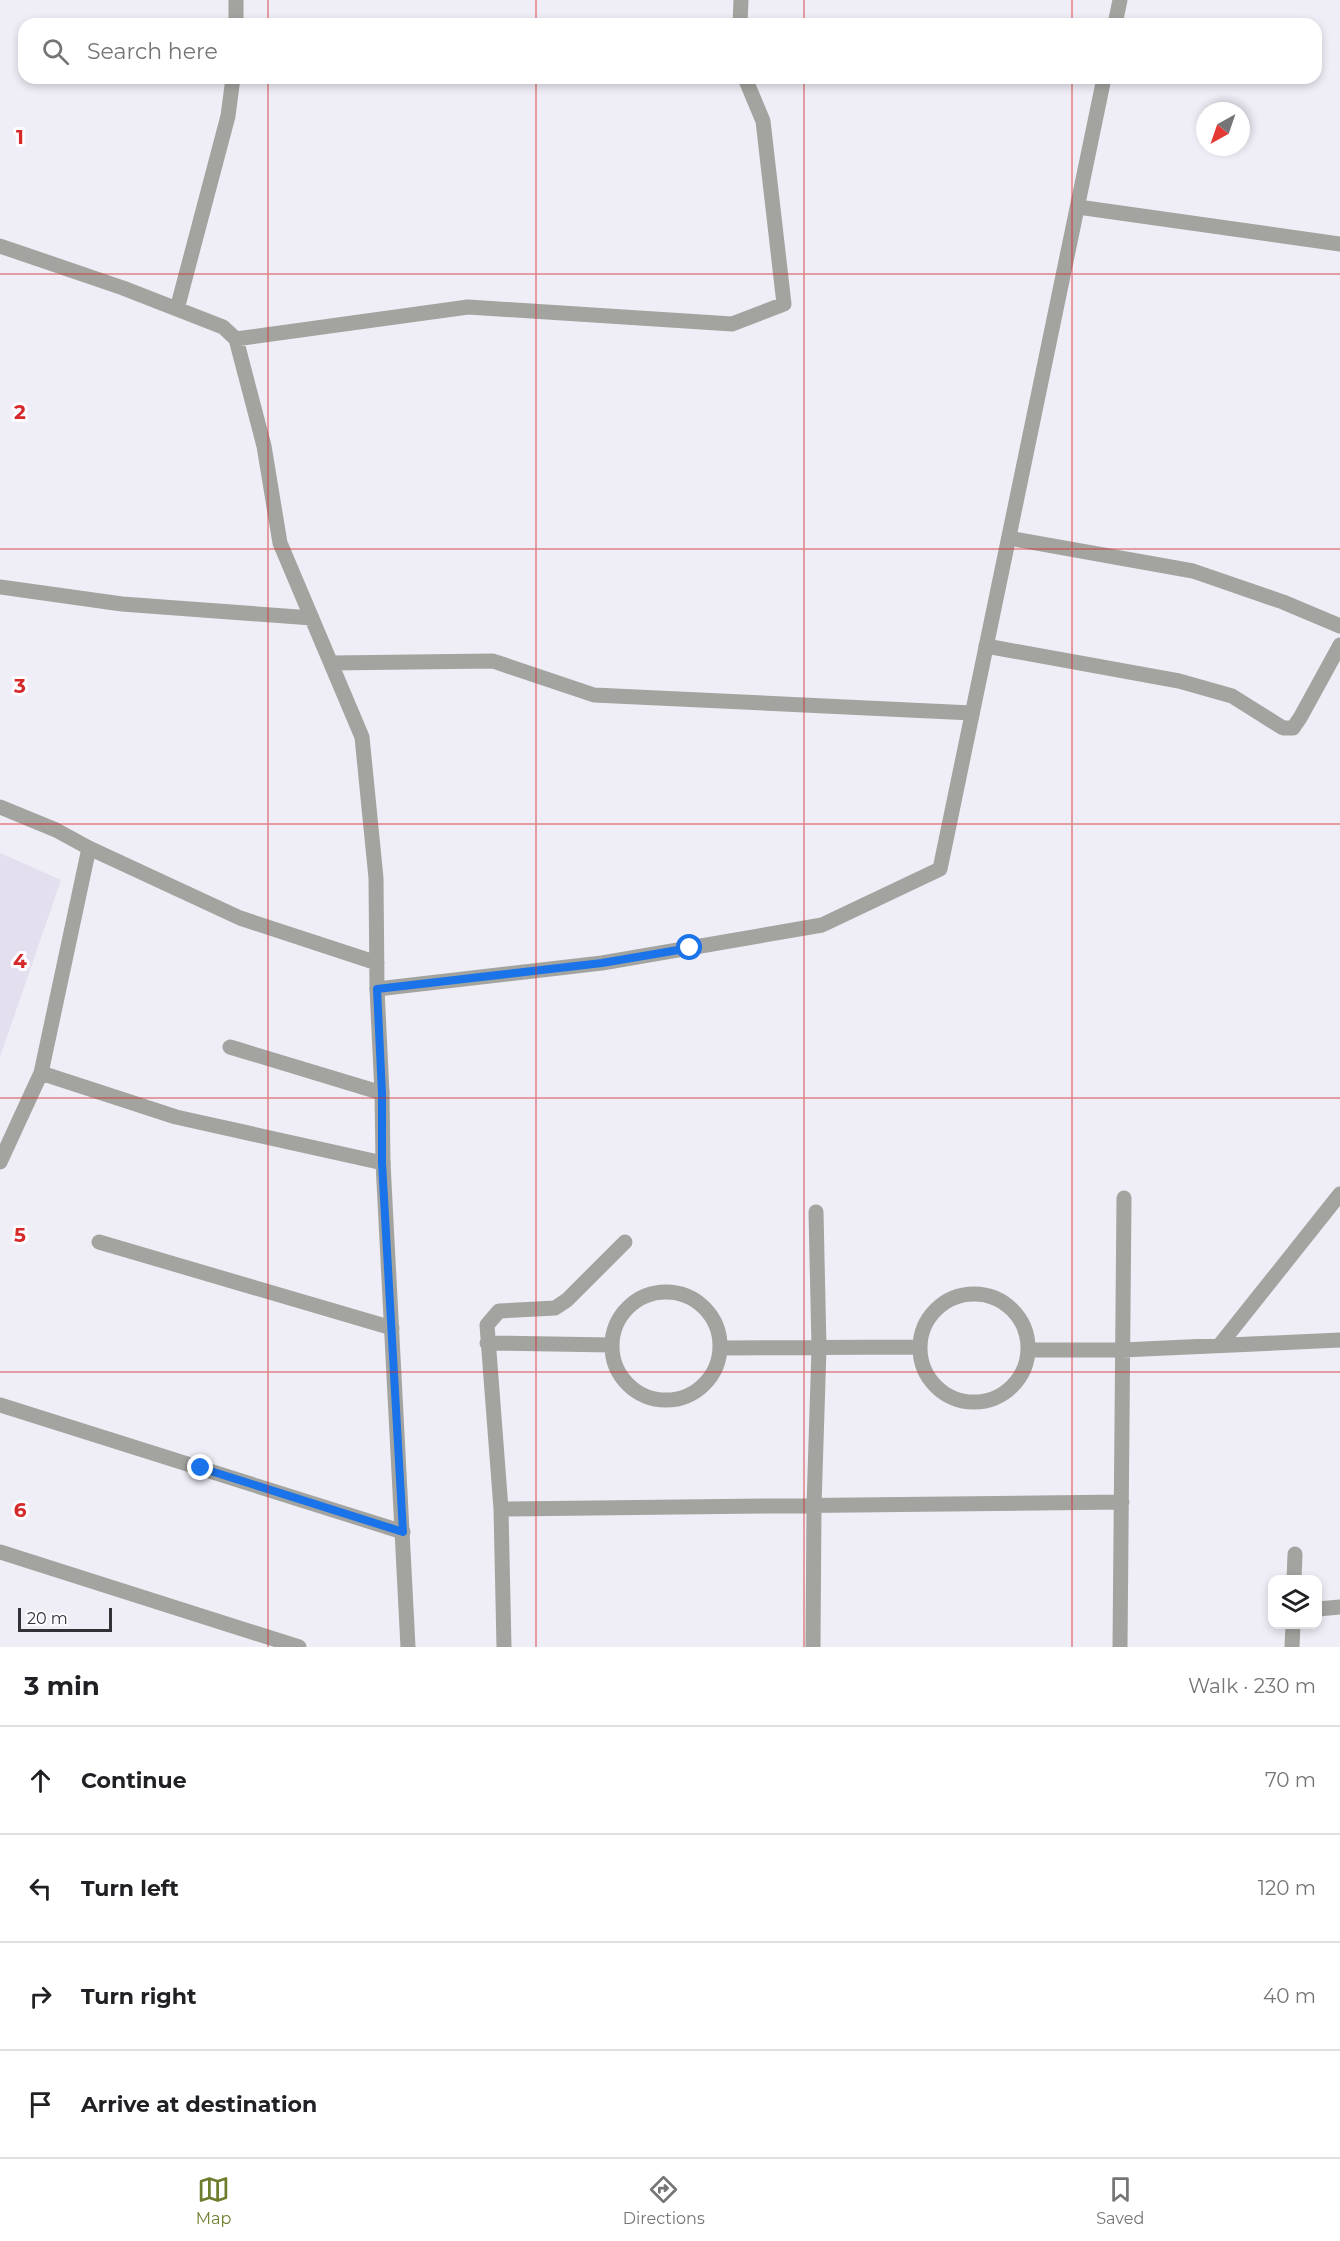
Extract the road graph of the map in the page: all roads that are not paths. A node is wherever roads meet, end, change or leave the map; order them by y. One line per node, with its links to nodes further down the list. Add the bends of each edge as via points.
1 (236, 0): 4 (street)
2 (741, 0): 5 (street)
3 (1120, 0): 6 (street)
4 (236, 18)
5 (740, 18)
6 (1116, 18)
7 (232, 84): 13 (street, via 228,117)
8 (747, 84): 14 (street, via 763,122 783,304 732,324 468,307)
9 (1103, 84): 10 (street)
10 (1078, 207): 11 (street); 15 (street)
11 (1340, 244)
12 (0, 246): 13 (street)
13 (177, 309): 14 (street, via 223,327)
14 (236, 339): 17 (street, via 264,446 280,543)
15 (1009, 538): 18 (street, via 1192,571); 20 (street)
16 (0, 587): 17 (street, via 122,604)
17 (312, 618): 21 (street)
18 (1340, 626)
19 (1340, 645): 20 (street, via 1293,728 1283,728 1232,696 1179,681)
20 (986, 646): 22 (street)
21 (331, 663): 22 (street, via 494,661 594,695); 25 (street, via 362,737 376,878)
22 (972, 713): 26 (street, via 940,869 822,925 602,963)
23 (0, 807): 24 (street)
24 (89, 848): 25 (street, via 240,918); 28 (street)
25 (376, 963): 26 (street)
26 (377, 989): 29 (street)
27 (230, 1047): 29 (street)
28 (41, 1073): 30 (street); 31 (street, via 176,1117)
29 (382, 1093): 31 (street)
30 (0, 1162)
31 (382, 1163): 37 (street)
32 (1340, 1194): 41 (street)
33 (1124, 1198): 46 (street)
34 (816, 1212): 44 (street)
35 (99, 1242): 37 (street)
36 (625, 1242): 39 (street, via 555,1308 499,1311 487,1325)
37 (392, 1328): 51 (street)
38 (1340, 1340): 41 (street)
39 (487, 1343): 40 (street); 50 (street)
40 (612, 1345): 43 (street, via 615,1328 635,1302 668,1292 699,1303 711,1316); 43 (street, via 615,1364 624,1381 638,1393 656,1400 675,1400 708,1383)
41 (1220, 1346): 46 (street)
42 (919, 1347): 44 (street); 45 (street, via 922,1366 931,1382 945,1395 963,1402 982,1402 1000,1396 1015,1384 1025,1368); 45 (street, via 930,1315 943,1303 975,1294 992,1297 1019,1317)
43 (721, 1348): 44 (street)
44 (819, 1348): 49 (street)
45 (1028, 1350): 46 (street)
46 (1122, 1350): 48 (street)
47 (0, 1405): 51 (street)
48 (1122, 1502): 49 (street); 62 (street)
49 (814, 1506): 50 (street); 61 (street)
50 (501, 1509): 60 (street)
51 (403, 1532): 59 (street)
52 (0, 1552): 58 (street)
53 (1295, 1554): 54 (street)
54 (1294, 1575)
55 (1340, 1606): 56 (street)
56 (1322, 1608)
57 (1293, 1629): 63 (street)
58 (299, 1647)
59 (408, 1647)
60 (504, 1647)
61 (813, 1647)
62 (1120, 1647)
63 (1292, 1647)

